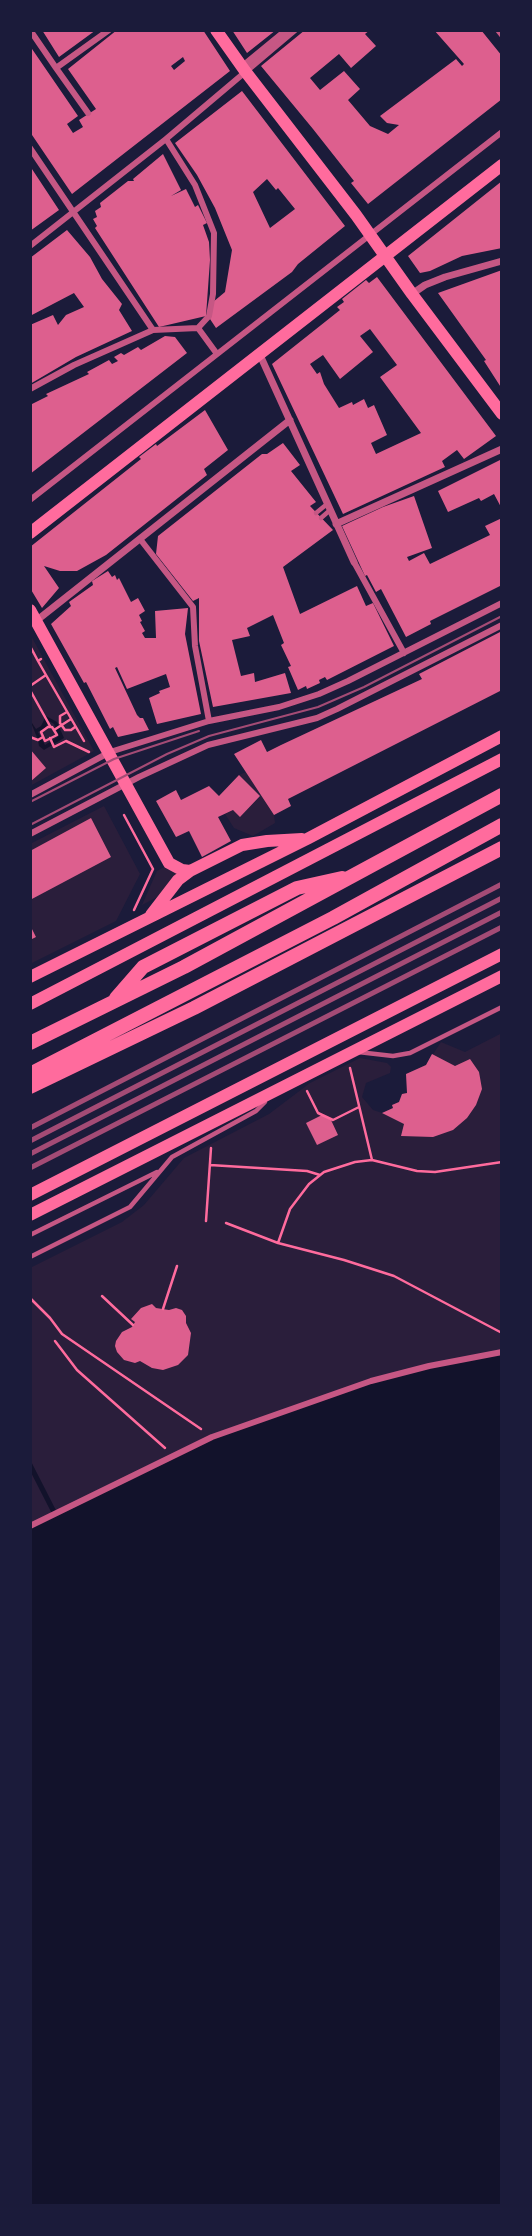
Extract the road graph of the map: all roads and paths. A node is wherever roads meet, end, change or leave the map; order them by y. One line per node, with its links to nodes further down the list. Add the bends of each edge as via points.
1 (30, 30): 8 (street)
2 (109, 30): 8 (street)
3 (216, 30): 9 (main road)
4 (287, 30): 9 (street)
5 (295, 30): 9 (street)
6 (498, 30): 7 (street)
7 (502, 35)
8 (56, 68): 10 (street)
9 (243, 69): 12 (street); 16 (main road)
10 (88, 114)
11 (502, 132): 16 (street)
12 (166, 139): 15 (street); 21 (street, via 195,185 214,233 213,294 209,316)
13 (30, 148): 15 (street)
14 (502, 165): 18 (main road)
15 (73, 213): 17 (street); 22 (street)
16 (370, 234): 18 (main road); 23 (street)
17 (30, 246)
18 (384, 256): 20 (main road); 24 (main road)
19 (502, 261): 20 (street, via 445,277)
20 (411, 294): 26 (main road)
21 (198, 328): 22 (street); 23 (street)
22 (153, 330): 25 (street)
23 (217, 354): 29 (street)
24 (260, 355): 27 (street); 34 (main road)
25 (30, 389)
26 (502, 414)
27 (290, 420): 30 (street); 35 (street)
28 (502, 449): 33 (street)
29 (30, 500)
30 (328, 507): 31 (lane); 32 (lane); 33 (street)
31 (316, 513)
32 (321, 518)
33 (335, 524): 36 (street)
34 (30, 533)
35 (140, 539): 38 (street); 48 (street, via 193,607)
36 (354, 562): 42 (street)
37 (502, 603): 42 (street)
38 (33, 615): 41 (main road)
39 (502, 625): 58 (street, via 317,718 208,745)
40 (30, 646): 43 (path)
41 (53, 651): 43 (path); 56 (main road)
42 (404, 653): 48 (street, via 302,700)
43 (38, 661): 44 (path)
44 (46, 675): 45 (path); 46 (path)
45 (30, 688): 49 (path)
46 (67, 712): 47 (path); 51 (path, via 60,716)
47 (71, 719): 50 (path); 51 (path)
48 (209, 721): 56 (street)
49 (49, 724): 51 (path); 54 (path)
50 (75, 726): 51 (path); 55 (path, via 91,753 66,741 54,747)
51 (57, 728): 55 (path)
52 (502, 736): 64 (main road)
53 (30, 737): 54 (path)
54 (41, 738): 55 (path)
55 (51, 741)
56 (110, 752): 58 (main road); 60 (street)
57 (502, 759): 72 (main road)
58 (127, 783): 59 (street); 66 (main road, via 169,863)
59 (112, 791): 63 (street); 67 (path, via 153,869)
60 (30, 795)
61 (502, 795): 74 (highway, via 184,967)
62 (502, 825): 76 (highway)
63 (30, 834)
64 (307, 839): 66 (main road, via 242,845); 68 (main road)
65 (502, 848): 77 (highway, via 194,1008)
66 (190, 871): 68 (main road)
67 (133, 912)
68 (149, 918): 71 (main road)
69 (502, 954): 87 (main road)
70 (502, 976): 75 (main road)
71 (30, 977)
72 (30, 1004)
73 (502, 1007): 75 (lane, via 410,1053)
74 (30, 1043)
75 (351, 1058): 79 (main road); 80 (path)
76 (30, 1074)
77 (30, 1087)
78 (305, 1087): 80 (path, via 318,1113 333,1120)
79 (281, 1088): 85 (lane, via 256,1111 172,1157); 88 (main road)
80 (359, 1107): 82 (path)
81 (211, 1144): 84 (path)
82 (372, 1160): 83 (path, via 435,1172); 86 (path)
83 (502, 1162)
84 (210, 1166): 86 (path); 89 (path)
85 (160, 1170): 91 (lane); 93 (lane, via 130,1207)
86 (320, 1175): 92 (path, via 289,1209)
87 (30, 1195)
88 (30, 1215)
89 (206, 1221)
90 (226, 1223): 92 (path)
91 (30, 1235)
92 (278, 1243): 99 (path, via 394,1276)
93 (30, 1257)
94 (177, 1266): 97 (path)
95 (102, 1296): 98 (path)
96 (30, 1298): 102 (path, via 62,1334)
97 (163, 1309)
98 (133, 1325)
99 (502, 1333)
100 (55, 1341): 103 (path, via 77,1370)
101 (502, 1352): 102 (street, via 371,1381)
102 (212, 1437): 103 (street)
103 (175, 1456): 104 (street)
104 (30, 1526)

